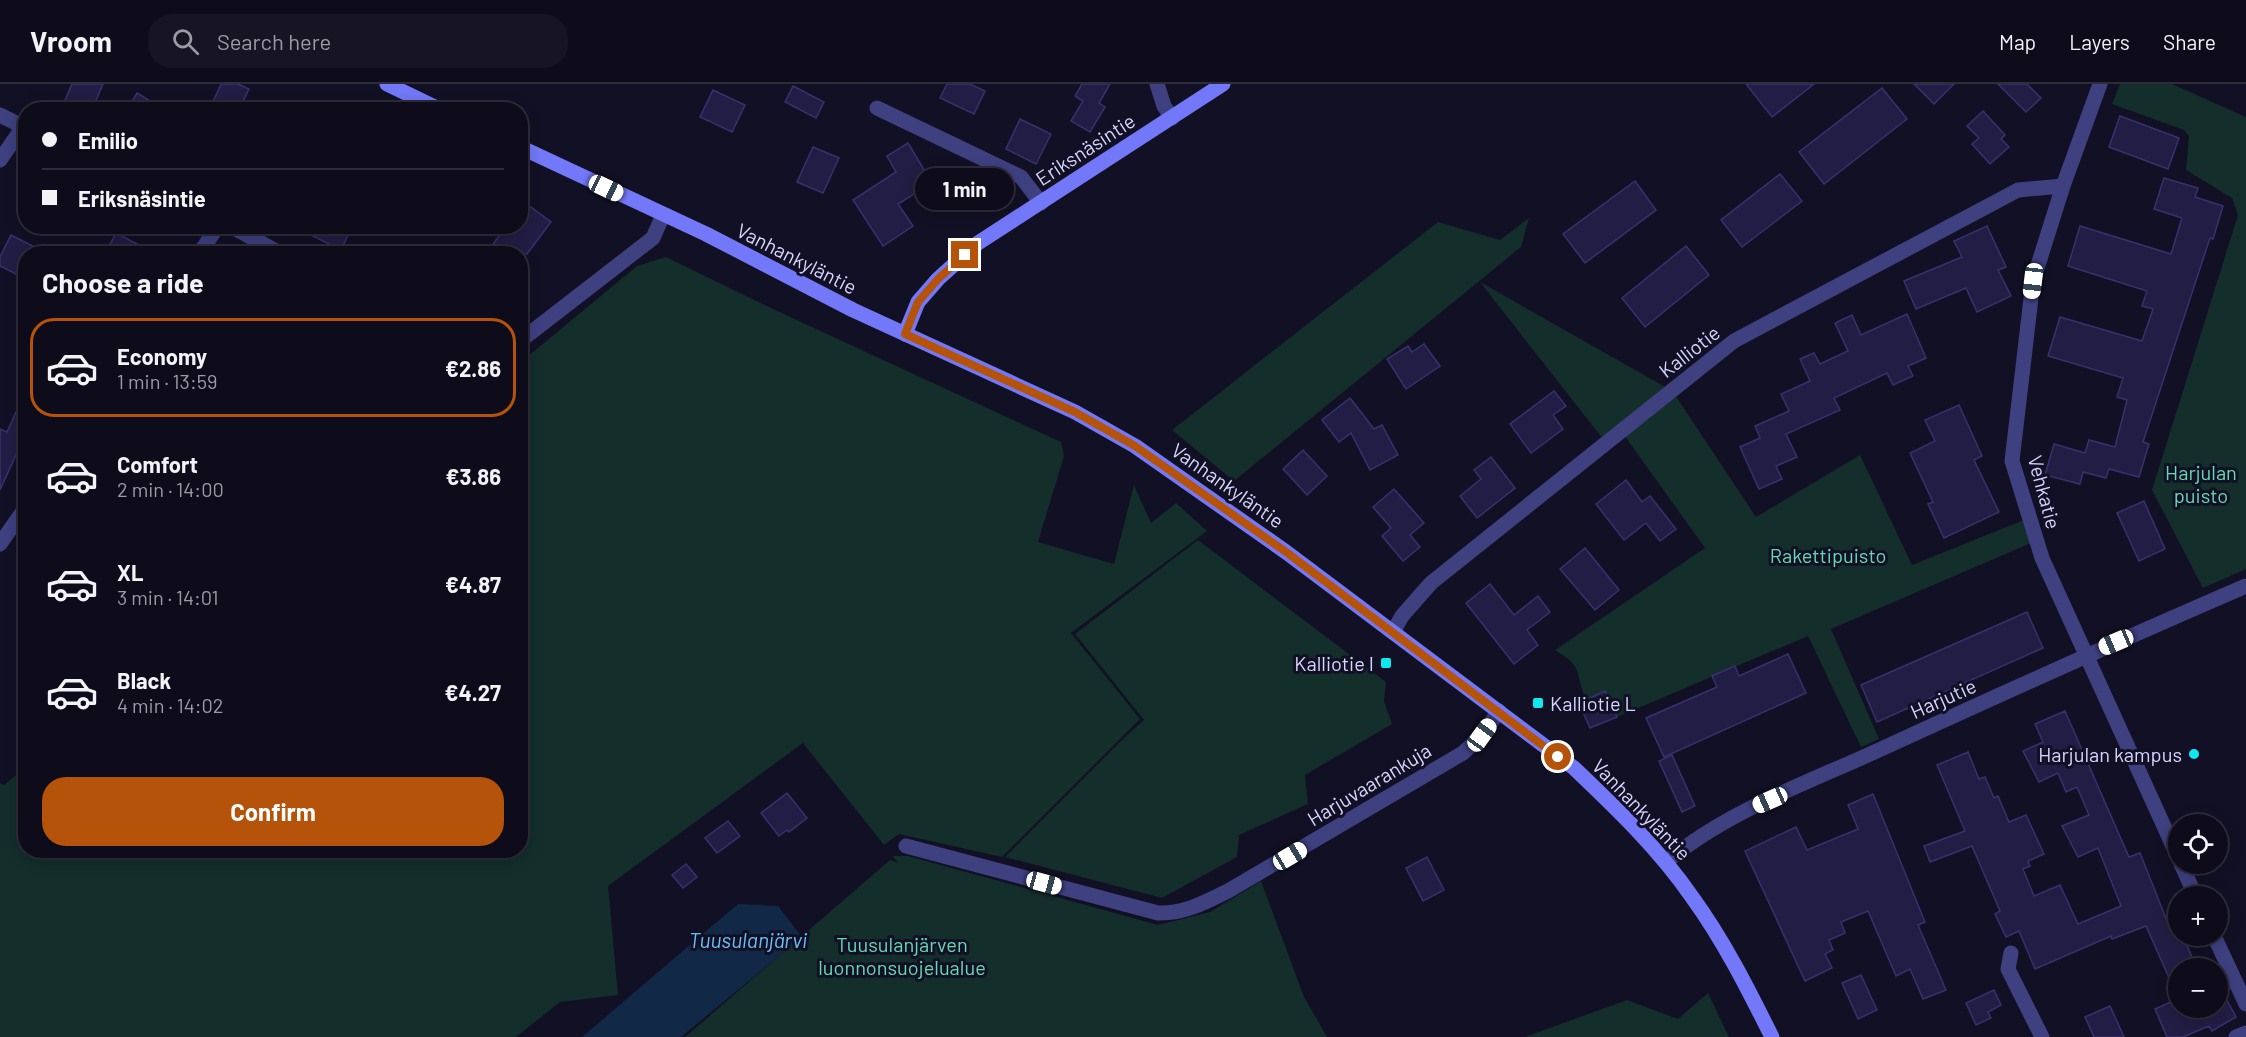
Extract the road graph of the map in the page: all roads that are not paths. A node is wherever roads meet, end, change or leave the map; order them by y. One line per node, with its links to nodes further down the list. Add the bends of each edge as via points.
1 (387, 84): 5 (street)
2 (1157, 84): 8 (street)
3 (1223, 84): 8 (street, Eriksnäsintie)
4 (2100, 84): 13 (street, Vehkatie)
5 (424, 102)
6 (877, 108): 14 (street, via 1021,177)
7 (0, 115): 9 (street)
8 (1172, 118): 14 (street, Eriksnäsintie)
9 (18, 125)
10 (18, 136): 12 (street)
11 (528, 151): 15 (street, Vanhankyläntie)
12 (0, 160)
13 (2063, 186): 23 (street, Kalliotie, via 2018,190 1734,341 1431,583); 24 (street, Vehkatie, via 2033,281 2012,461 2042,558)
14 (1041, 202): 18 (street, Eriksnäsintie, via 978,243 938,279 918,302)
15 (663, 215): 18 (street, Vanhankyläntie); 19 (street, via 653,238)
16 (245, 234): 17 (street)
17 (267, 246)
18 (905, 334): 23 (street, Vanhankyläntie, via 1075,412 1135,446)
19 (528, 335)
20 (18, 518): 21 (street)
21 (0, 544)
22 (2246, 586): 24 (street, Harjutie)
23 (1393, 632): 25 (street, Vanhankyläntie)
24 (2085, 656): 26 (street, Vehkatie); 28 (street, Harjutie, via 1755,807 1692,841)
25 (1499, 711): 27 (street, Harjuvaarankuja, via 1463,753 1237,886 1200,905 1171,914 1158,914); 28 (street, Vanhankyläntie, via 1574,768)
26 (2168, 835)
27 (906, 846)
28 (1666, 862): 33 (street, Vanhankyläntie, via 1716,933)
29 (2219, 946): 31 (street)
30 (2011, 953): 34 (street, via 2008,969)
31 (2246, 1004)
32 (2246, 1033): 35 (street)
33 (1772, 1037)
34 (2042, 1037)
35 (2236, 1037)

